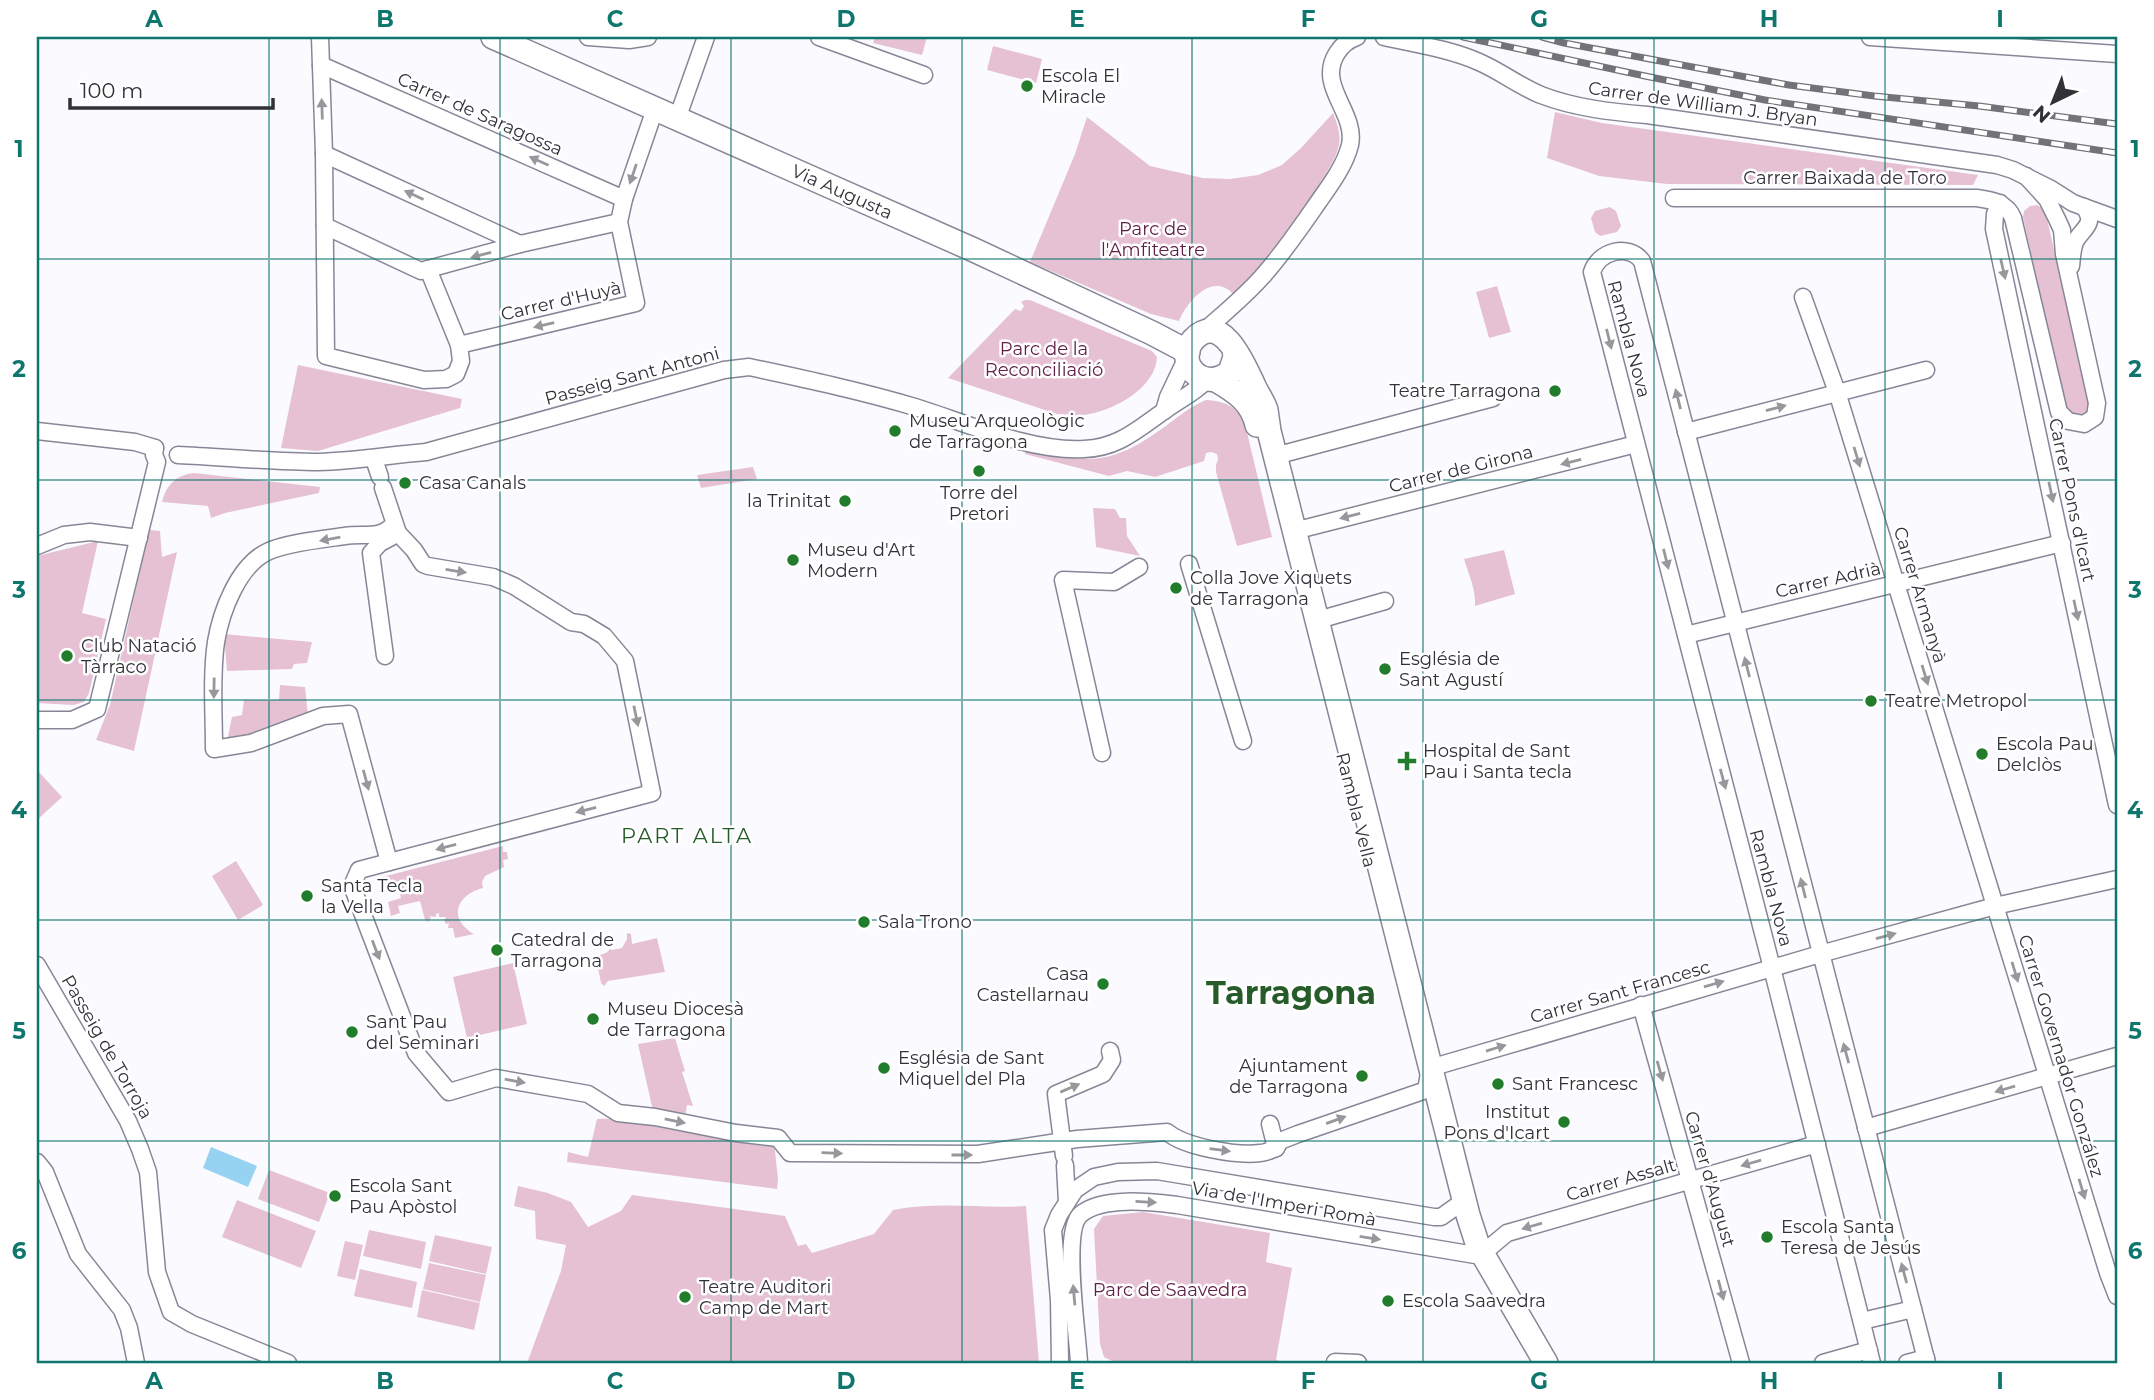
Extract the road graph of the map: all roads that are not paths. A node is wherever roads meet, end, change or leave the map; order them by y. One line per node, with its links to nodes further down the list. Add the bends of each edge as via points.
1 (320, 37): 11 (street)
2 (493, 37): 13 (main road, Via Augusta)
3 (589, 37): 4 (street)
4 (648, 37)
5 (706, 37): 14 (street)
6 (819, 37): 12 (street)
7 (1357, 37): 31 (street, via 1338,51 1331,66 1331,82 1349,125 1345,159 1261,278)
8 (1384, 37): 16 (street, Carrer de William J. Bryan, via 1466,57 1540,94 1578,106 1997,164)
9 (1870, 37): 10 (street)
10 (2117, 54)
11 (321, 65): 15 (street, one-way to 11); 18 (street, Carrer de Saragossa, one-way to 11)
12 (924, 75)
13 (655, 109): 14 (main road, Via Augusta); 18 (street, Carrer d'Huyà, one-way to 18)
14 (677, 119): 31 (main road, Via Augusta)
15 (324, 153): 24 (street); 26 (street, one-way to 15)
16 (2026, 176): 19 (street, Carrer de William J. Bryan); 23 (street, Carrer de William J. Bryan, via 2047,199)
17 (1674, 198): 20 (street, Carrer Baixada de Toro, via 1977,198)
18 (624, 199): 22 (street, Carrer d'Huyà)
19 (2079, 205): 21 (street, Carrer de William J. Bryan); 23 (street, via 2064,206 2058,214); 25 (street, via 2089,216)
20 (2006, 208): 28 (street, via 2059,412 2068,421 2084,424 2095,417 2097,402); 47 (street, Carrer Pons d'Icart, one-way to 47, via 1994,218 1994,229)
21 (2117, 219): 25 (street)
22 (618, 222): 26 (street); 30 (street, Carrer d'Huyà, one-way to 30, via 636,303)
23 (2060, 225): 25 (street, via 2070,235); 28 (street)
24 (325, 226): 27 (street, via 421,271); 30 (street, via 326,356 425,380 446,379 456,374)
25 (2084, 230): 28 (street, via 2072,251)
26 (520, 244): 27 (street, one-way to 27)
27 (428, 269): 30 (street)
28 (2071, 279)
29 (1803, 297): 35 (street, Carrer Armanyà)
30 (460, 345)
31 (1192, 348): 32 (main road, via 1216,333); 34 (main road, via 1193,372); 37 (street)
32 (1234, 349): 34 (main road, via 1230,372); 42 (main road, Rambla Vella, via 1265,408)
33 (1926, 370): 35 (street)
34 (1212, 380): 37 (street, Passeig Sant Antoni); 72 (main road, Rambla Vella, via 1244,400 1256,419)
35 (1837, 392): 39 (street, one-way to 35); 51 (street, Carrer Armanyà, one-way to 51)
36 (1493, 398): 42 (street)
37 (1164, 411): 43 (street, Passeig Sant Antoni, via 1124,439 1095,448 1066,449 749,367 426,452)
38 (37, 431): 41 (street, via 135,442)
39 (1686, 432): 40 (street, Rambla Nova, one-way to 40, via 1642,261 1628,251 1610,252 1592,272); 54 (street, Rambla Nova)
40 (1636, 444): 45 (street, Carrer de Girona, one-way to 45); 55 (street, Rambla Nova, one-way to 55)
41 (156, 455): 43 (street, Passeig Sant Antoni, via 164,466 178,455 320,462); 46 (street)
42 (1275, 456): 45 (main road, Rambla Vella)
43 (374, 459): 44 (street)
44 (398, 531): 56 (street, via 371,553); 62 (street, one-way to 62, via 282,546 265,553 247,567 234,587 216,644 214,749 251,743 323,716 349,714); 62 (street, one-way to 62, via 423,564 492,577 604,636 625,661 652,793)
45 (1294, 531): 53 (main road, Rambla Vella)
46 (139, 538): 48 (street, via 90,532 64,535); 57 (street, via 97,709 72,720)
47 (2062, 544): 51 (street, Carrer Adrià); 59 (street, Carrer Pons d'Icart, one-way to 59)
48 (37, 546)
49 (1189, 564): 58 (street)
50 (1139, 567): 60 (street, via 1114,582 1063,580)
51 (1896, 583): 54 (street, Carrer Adrià); 64 (street, Carrer Armanyà, one-way to 64)
52 (1385, 601): 53 (street)
53 (1318, 620): 72 (main road, Rambla Vella)
54 (1735, 622): 55 (street, Carrer Adrià); 65 (street, Rambla Nova, one-way to 54)
55 (1686, 635): 67 (street, Rambla Nova, one-way to 67)
56 (385, 656)
57 (37, 720)
58 (1242, 741)
59 (2111, 748): 61 (street, Carrer Pons d'Icart)
60 (1102, 753)
61 (2117, 805)
62 (389, 862): 77 (street, one-way to 77, via 359,870 352,886 416,1053 449,1092 496,1078 588,1094 618,1113 778,1138 790,1153 978,1154)
63 (2117, 879): 64 (street, Carrer Sant Francesc)
64 (1995, 906): 65 (street, Carrer Sant Francesc, one-way to 64); 71 (street, Carrer Governador González, one-way to 71)
65 (1820, 954): 67 (street, Carrer Sant Francesc); 74 (street, Rambla Nova, one-way to 65)
66 (37, 965): 90 (street, Passeig de Torroja, via 140,1149 148,1172 157,1272 170,1312)
67 (1772, 968): 68 (street, Carrer Sant Francesc, one-way to 67); 75 (street, Rambla Nova)
68 (1641, 1005): 72 (street, Carrer Sant Francesc, one-way to 68); 79 (street, Carrer d'August, one-way to 79)
69 (1110, 1051): 77 (street, one-way to 69, via 1056,1094 1103,1074 1112,1060)
70 (2117, 1056): 71 (street)
71 (2048, 1076): 74 (street, one-way to 74); 83 (street, Carrer Governador González, one-way to 83)
72 (1428, 1079): 76 (street, Carrer Sant Francesc, one-way to 72, via 1280,1141); 81 (main road, Rambla Vella); 82 (main road, Rambla Vella); 82 (main road, via 1441,1089 1482,1240)
73 (1270, 1124): 76 (street)
74 (1866, 1128): 84 (street, Rambla Nova, one-way to 74)
75 (1817, 1144): 79 (street, Carrer Assalt, one-way to 79); 85 (street, Rambla Nova)
76 (1276, 1148): 77 (street, one-way to 76, via 1167,1132 1212,1150 1260,1153)
77 (1063, 1149): 80 (street)
78 (37, 1162): 89 (street, via 78,1254 122,1310)
79 (1691, 1180): 82 (street, Carrer Assalt, one-way to 82, via 1507,1233); 96 (street, Carrer d'August, one-way to 96)
80 (1063, 1208): 81 (street, Via de l'Imperi Romà, via 1075,1189 1094,1177 1157,1171); 91 (street, via 1053,1230)
81 (1449, 1211): 82 (main road, Rambla Vella)
82 (1479, 1254): 92 (street, Via de l'Imperi Romà, one-way to 82, via 1073,1226 1080,1214 1115,1202 1177,1205); 94 (main road); 95 (main road)
83 (2117, 1296)
84 (1913, 1309): 85 (street); 87 (street, Rambla Nova)
85 (1861, 1321): 86 (street, Rambla Nova)
86 (1870, 1357): 97 (street)
87 (1927, 1361): 98 (street, Rambla Nova)
88 (1335, 1362): 93 (street)
89 (135, 1363)
90 (288, 1363)
91 (1060, 1363)
92 (1079, 1363)
93 (1358, 1363)
94 (1539, 1363)
95 (1546, 1363)
96 (1741, 1363)
97 (1823, 1363)
98 (1907, 1363)

